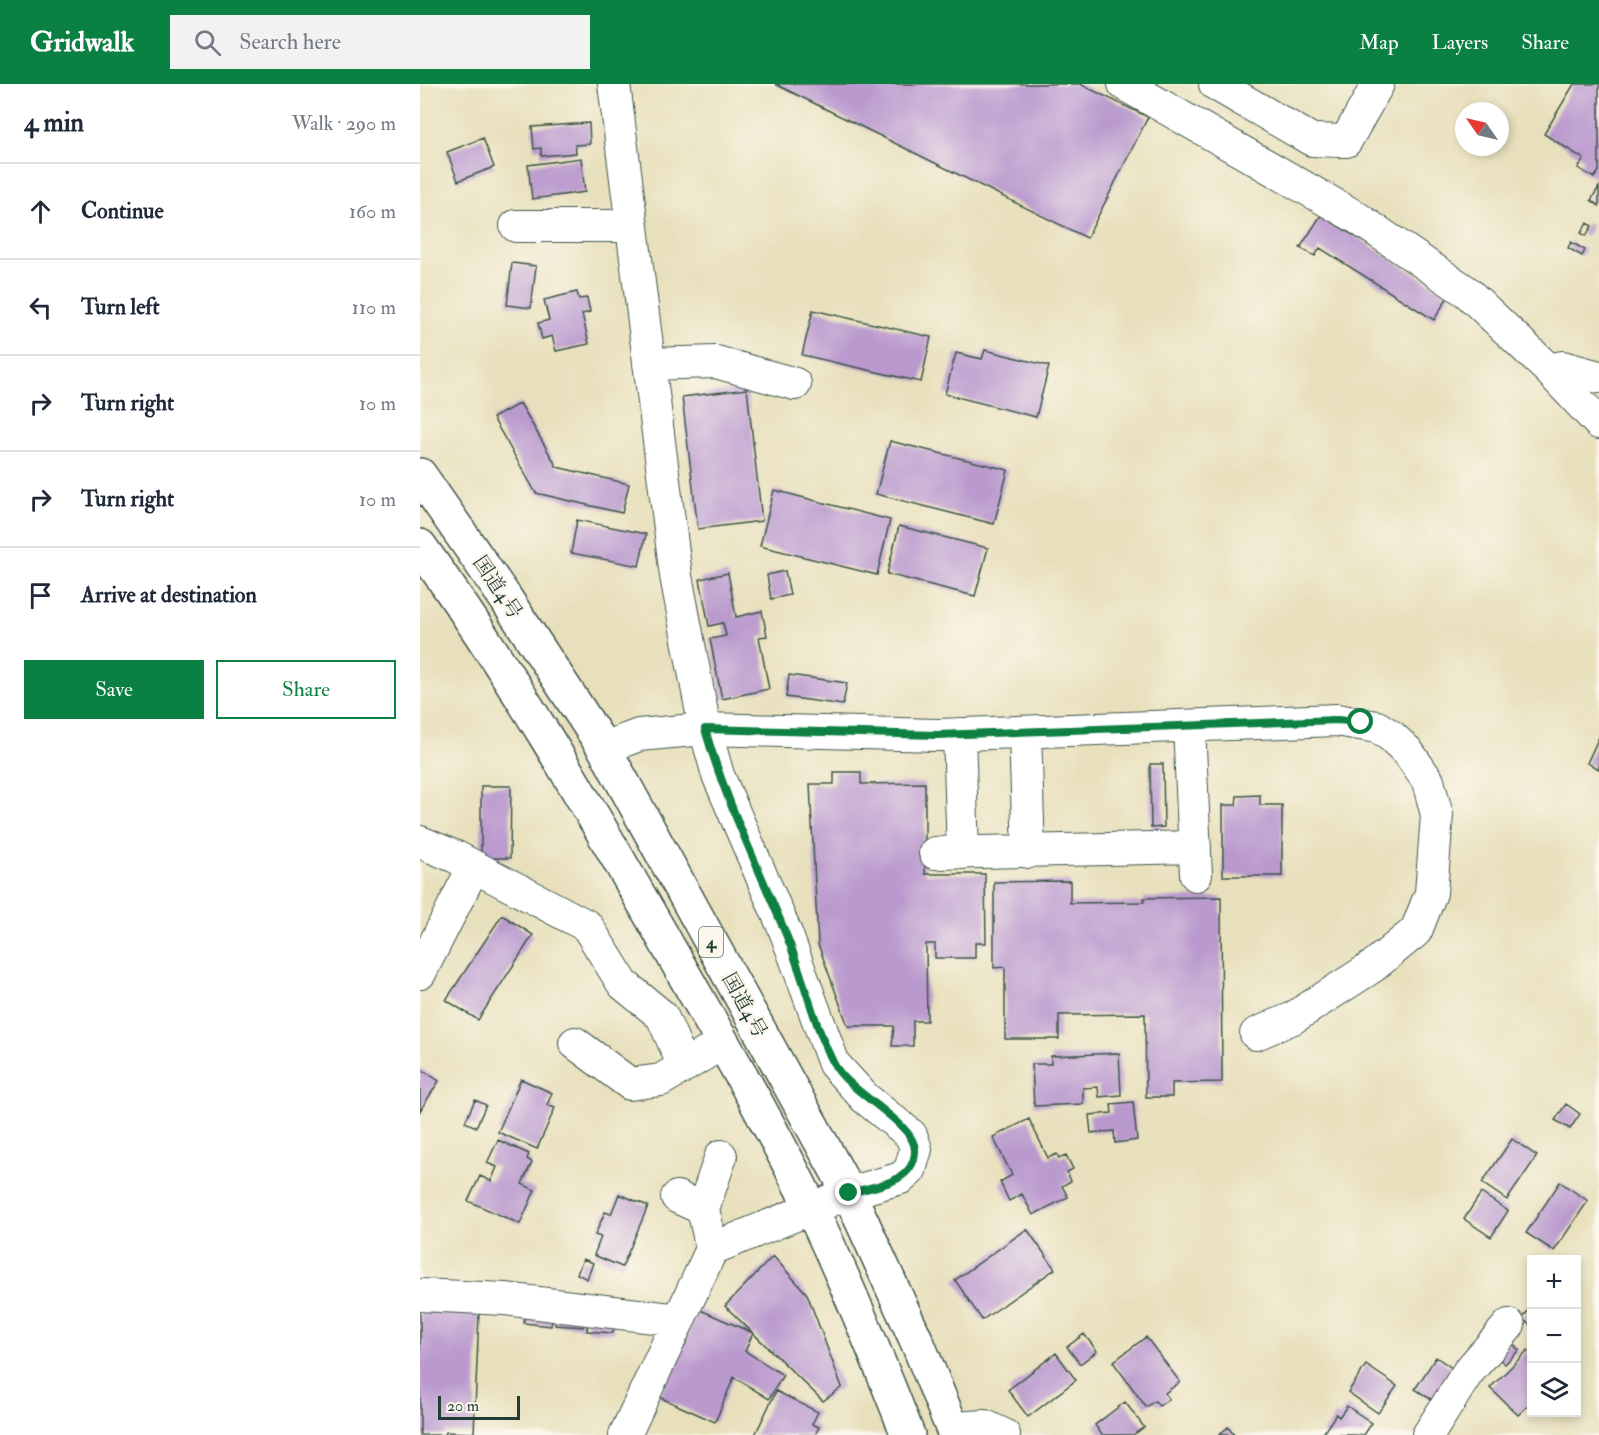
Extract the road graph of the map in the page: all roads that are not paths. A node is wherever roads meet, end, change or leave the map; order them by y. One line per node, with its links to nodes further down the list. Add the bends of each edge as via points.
1 (614, 84): 6 (street)
2 (1124, 84): 8 (street, via 1356,216 1467,292)
3 (1215, 84): 4 (street, via 1312,140 1346,141)
4 (1378, 84)
5 (516, 226): 6 (street)
6 (632, 226): 7 (street)
7 (649, 364): 10 (street, via 717,362); 15 (street, via 676,576)
8 (1549, 370): 9 (street, via 1562,367); 11 (street)
9 (1599, 377)
10 (795, 384)
11 (1599, 423)
12 (420, 475): 18 (highway, 国道4号 / 4)
13 (420, 546): 25 (highway, 国道4号 / 4, via 477,626 573,778)
14 (1189, 726): 16 (street); 20 (street, via 1196,861); 23 (street, via 1337,720 1369,724 1391,736 1408,752 1428,781 1437,815 1431,893 1416,931 1372,967 1293,1018)
15 (705, 729): 17 (street); 18 (street, via 639,735); 28 (street, via 718,775 786,933 834,1064 865,1098 903,1126 915,1143 915,1159 901,1178)
16 (1025, 732): 17 (street); 20 (street)
17 (959, 734): 20 (street, via 949,853)
18 (604, 748): 28 (highway, 国道4号 / 4)
19 (420, 842): 21 (street, via 456,856)
20 (1029, 852)
21 (473, 868): 22 (street); 26 (street, via 587,926 623,984 662,1016)
22 (420, 973)
23 (1256, 1034)
24 (575, 1043): 26 (street, via 630,1084 661,1080)
25 (723, 1043): 26 (street); 29 (highway, 国道4号 / 4)
26 (684, 1066)
27 (721, 1156): 30 (street, via 690,1203)
28 (849, 1193): 29 (street); 34 (highway, 国道4号 / 4)
29 (811, 1209): 30 (street); 36 (highway, 国道4号 / 4, via 870,1338)
30 (712, 1249): 32 (street)
31 (420, 1295): 32 (street, via 505,1299)
32 (679, 1320): 35 (street)
33 (1509, 1325): 38 (street, via 1468,1372)
34 (954, 1432): 37 (street, via 985,1426)
35 (625, 1435)
36 (908, 1435)
37 (1005, 1435)
38 (1428, 1435)

